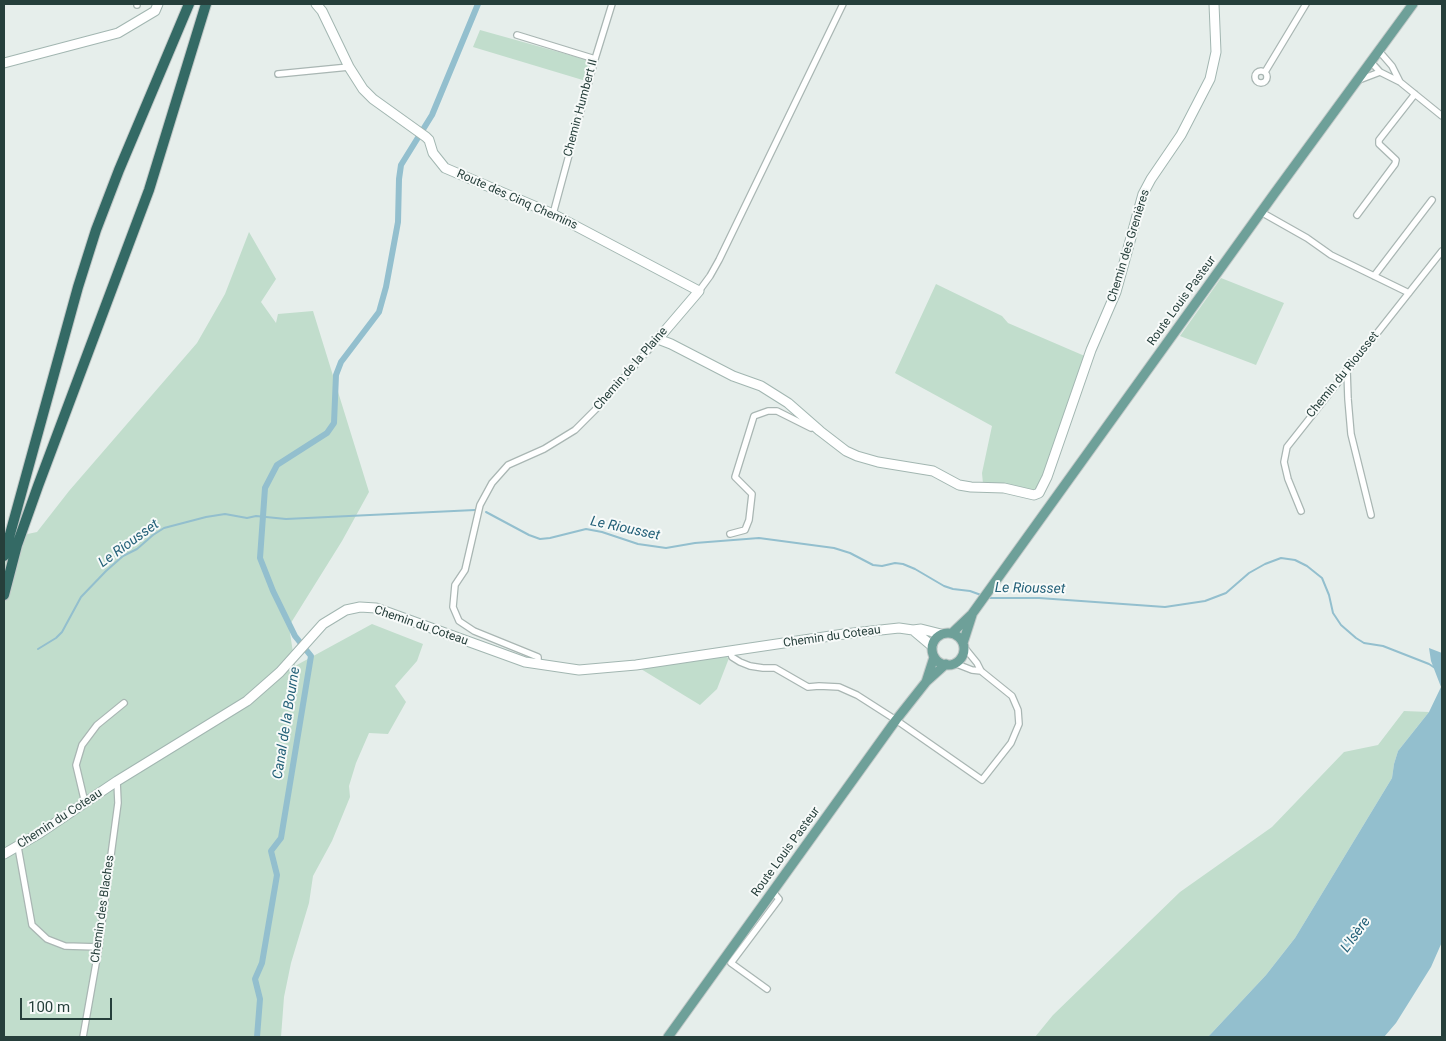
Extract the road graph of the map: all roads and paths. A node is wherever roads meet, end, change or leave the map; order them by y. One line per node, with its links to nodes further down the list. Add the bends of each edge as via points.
1 (158, 4): 14 (street, via 155,11 118,33)
2 (189, 4): 37 (highway, via 96,230)
3 (206, 4): 38 (highway, via 149,190 38,486)
4 (316, 4): 15 (street, Route des Cinq Chemins)
5 (612, 4): 12 (street, Chemin Humbert II)
6 (843, 4): 29 (street, Chemin de la Plaine, via 719,260)
7 (1214, 4): 33 (street, Chemin des Grenières, via 1216,52 1210,79 1181,135 1143,194 1116,292 1091,350 1039,493 959,485 933,471 857,456)
8 (1306, 4): 16 (street)
9 (1413, 4): 11 (main road, Route Louis Pasteur)
10 (517, 35): 12 (street)
11 (1379, 51): 13 (main road, Route Louis Pasteur); 20 (street)
12 (595, 58): 25 (street, Chemin Humbert II)
13 (1371, 62): 17 (street); 19 (main road, Route Louis Pasteur)
14 (4, 63)
15 (350, 67): 18 (street); 25 (street, Route des Cinq Chemins, via 373,99 429,140 433,153 445,168)
16 (1265, 72)
17 (1380, 72): 19 (street); 20 (street)
18 (278, 74)
19 (1359, 80): 24 (main road, Route Louis Pasteur)
20 (1400, 82): 21 (street)
21 (1415, 94): 22 (street); 26 (street, via 1379,140 1379,144 1396,160 1395,164)
22 (1442, 116)
23 (1432, 200): 28 (street)
24 (1262, 212): 28 (street, via 1331,255); 39 (main road, Route Louis Pasteur)
25 (553, 214): 29 (street, Route des Cinq Chemins)
26 (1357, 214)
27 (1442, 251): 30 (street, Chemin du Riousset)
28 (1374, 276): 30 (street)
29 (699, 291): 31 (street, Chemin de la Plaine)
30 (1409, 293): 32 (street, Chemin du Riousset)
31 (658, 339): 33 (street, via 732,376 761,386); 48 (street, Chemin de la Plaine, via 575,430 508,466 492,483 480,505 465,570 455,585 453,607 458,621 474,631 538,657)
32 (1347, 370): 34 (street, Chemin du Riousset, via 1287,447 1284,462); 35 (street, via 1351,434)
33 (826, 436): 36 (street, via 777,411 768,410 754,416 735,477 752,494 749,520 745,530)
34 (1301, 512)
35 (1371, 515)
36 (730, 534)
37 (4, 556)
38 (4, 595)
39 (972, 614): 41 (main road, Route Louis Pasteur); 43 (main road, Route Louis Pasteur)
40 (913, 630): 42 (street, Chemin du Coteau); 44 (street); 45 (street, Chemin du Coteau, via 872,631)
41 (952, 633): 42 (main road); 43 (main road)
42 (941, 634): 44 (main road)
43 (963, 645): 47 (main road, via 961,656); 49 (street)
44 (932, 646): 46 (main road)
45 (730, 651): 48 (street, Chemin du Coteau, via 602,669); 52 (street, via 740,662 775,668 808,687 839,687 871,702)
46 (934, 657): 47 (main road, via 939,662); 50 (main road, Route Louis Pasteur)
47 (950, 664): 49 (street); 50 (main road, Route Louis Pasteur)
48 (538, 665): 53 (street, Chemin du Coteau, via 376,608 346,610 323,624 280,672 246,701)
49 (981, 671): 52 (street, via 1012,696 1019,718 1011,743 982,780)
50 (926, 682): 52 (main road, Route Louis Pasteur)
51 (124, 703): 54 (street, via 97,725 82,745 76,766)
52 (896, 720): 57 (main road, Route Louis Pasteur)
53 (118, 781): 54 (street, Chemin du Coteau); 58 (street, Chemin des Blaches, via 118,804)
54 (85, 803): 55 (street, Chemin du Coteau)
55 (18, 847): 56 (street, Chemin du Coteau); 58 (street, via 32,925 47,939 65,946)
56 (4, 854)
57 (772, 892): 59 (street, via 779,899 731,963); 61 (main road, Route Louis Pasteur)
58 (99, 947): 60 (street, Chemin des Blaches)
59 (767, 990)
60 (83, 1037)
61 (668, 1037)

